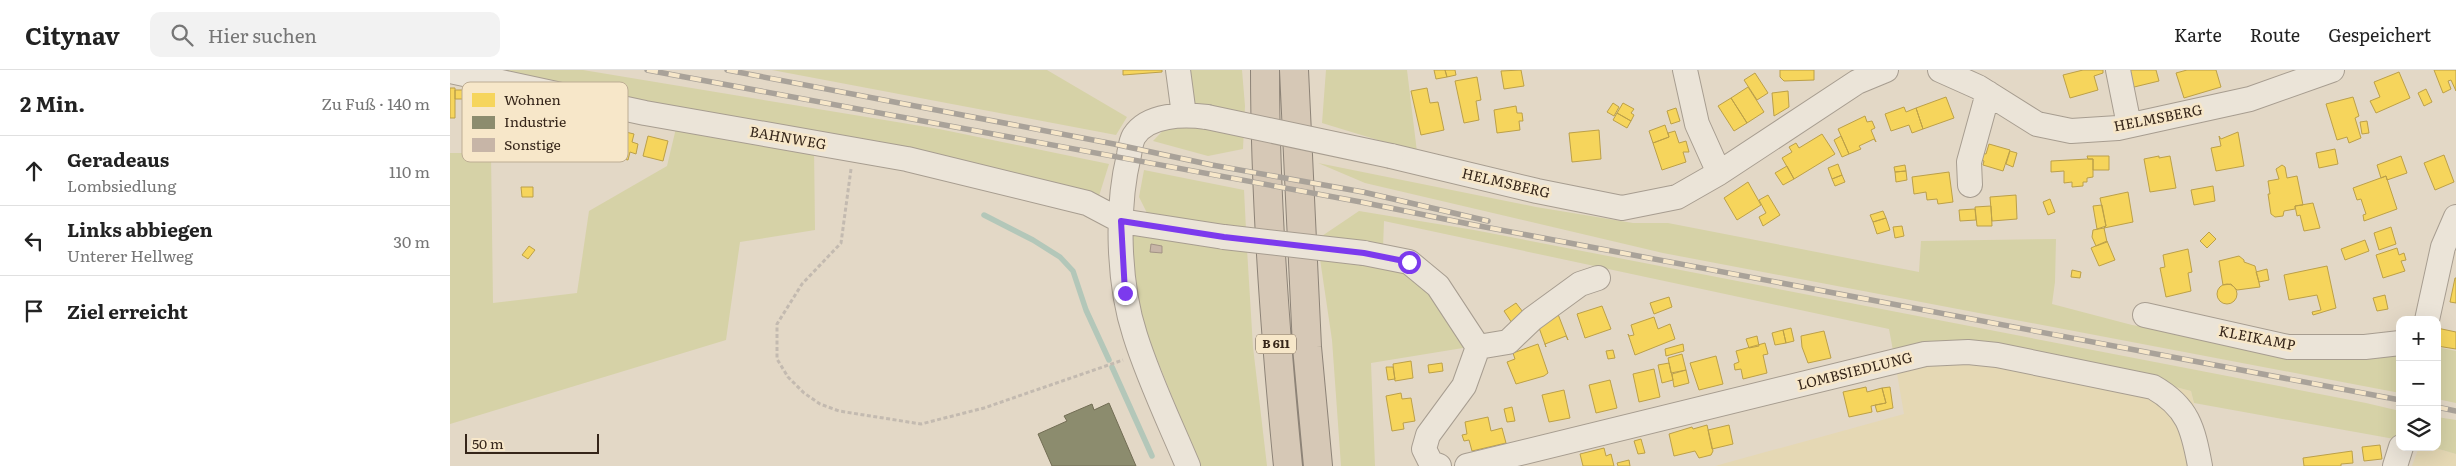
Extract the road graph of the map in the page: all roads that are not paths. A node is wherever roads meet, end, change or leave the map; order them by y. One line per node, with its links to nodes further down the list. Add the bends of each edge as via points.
1 (1178, 70): 13 (street)
2 (1265, 70): 26 (highway, B 611, via 1268,222 1275,340)
3 (1294, 70): 27 (highway, B 611, via 1307,347)
4 (1685, 70): 15 (street, via 1697,124)
5 (1886, 70): 15 (street, HELMSBERG, via 1857,82)
6 (1940, 70): 11 (street, HELMSBERG)
7 (2118, 70): 14 (street)
8 (2332, 70): 14 (street, HELMSBERG, via 2250,99)
9 (450, 71): 10 (street, BAHNWEG)
10 (501, 82)
11 (1988, 93): 14 (street, HELMSBERG, via 2037,124 2071,131); 16 (street, via 1969,162)
12 (628, 109): 18 (street, BAHNWEG, via 907,159 1087,203)
13 (1196, 116): 15 (street, HELMSBERG, bridge, via 1622,208 1677,197); 18 (street, HELMSBERG, via 1156,120 1133,137 1126,168)
14 (2129, 125)
15 (1719, 173)
16 (1970, 186)
17 (2455, 220): 21 (street, via 2443,247)
18 (1121, 221): 23 (street, bridge, via 1364,253 1409,262 1438,286); 25 (street, HELMSBERG, via 1125,293 1135,335)
19 (1598, 278): 23 (street, via 1580,284 1532,319 1508,342)
20 (2146, 315): 22 (street, KLEIKAMP, via 2288,347 2365,347)
21 (2428, 316)
22 (2396, 343)
23 (1478, 347): 28 (street, via 1464,386 1428,435 1424,449 1431,462)
24 (2400, 451): 31 (street)
25 (1188, 466)
26 (1288, 466)
27 (1318, 466)
28 (1439, 466)
29 (1467, 466): 30 (street, LOMBSIEDLUNG, via 1925,354 1968,352 2153,387 2172,398 2184,414 2192,430)
30 (2200, 466)
31 (2395, 466)

